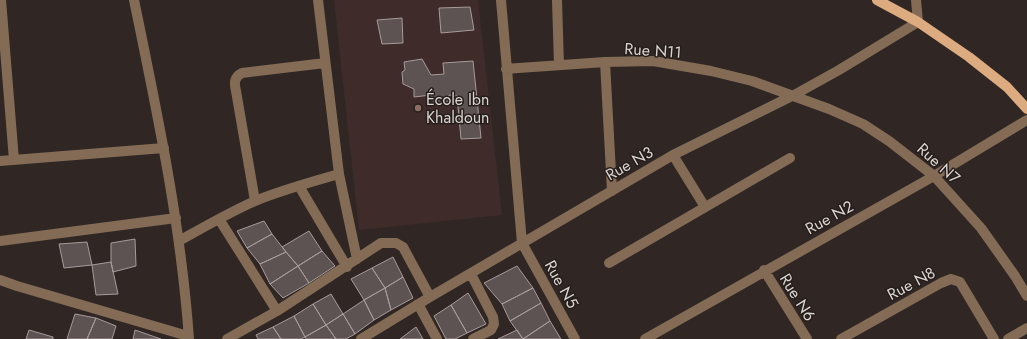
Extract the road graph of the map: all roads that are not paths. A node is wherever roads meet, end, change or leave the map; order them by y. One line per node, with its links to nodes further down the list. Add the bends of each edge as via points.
1 (1, 0): 13 (street)
2 (134, 0): 17 (street)
3 (318, 0): 10 (street)
4 (501, 0): 12 (street)
5 (557, 0): 11 (street)
6 (877, 0): 8 (main road)
7 (916, 0): 8 (street)
8 (918, 22): 14 (street, Rue N3); 15 (main road, via 1007,87)
9 (605, 62): 11 (street, Rue N11); 14 (street, Rue N11, via 653,61 711,71); 25 (street)
10 (325, 63): 22 (street); 26 (street, via 242,73 237,76 236,91)
11 (559, 65): 12 (street, Rue N11)
12 (506, 69): 32 (street)
13 (4, 94): 20 (street)
14 (794, 95): 18 (street, Rue N3); 23 (street, Rue N7, via 863,124 889,140)
15 (1027, 109)
16 (1027, 120): 23 (street, Rue N2)
17 (164, 148): 20 (street); 28 (street)
18 (673, 156): 25 (street, Rue N3); 27 (street)
19 (790, 158): 27 (street)
20 (14, 160): 21 (street)
21 (0, 161)
22 (339, 174): 24 (street); 33 (street)
23 (934, 176): 36 (street, Rue N2); 39 (street, Rue N7, via 981,228)
24 (299, 186): 26 (street); 35 (street)
25 (612, 191): 32 (street, Rue N3)
26 (255, 201): 29 (street)
27 (705, 207): 34 (street)
28 (176, 218): 30 (street); 31 (street)
29 (219, 219): 31 (street); 42 (street)
30 (0, 241)
31 (179, 241): 44 (street)
32 (522, 243): 37 (street, Rue N3); 49 (street, Rue N5)
33 (357, 259): 35 (street); 40 (street, via 381,243 396,243 403,247)
34 (609, 263)
35 (347, 267): 42 (street)
36 (764, 270): 50 (street, Rue N2); 51 (street, Rue N6)
37 (471, 274): 40 (street, Rue N3); 48 (street, via 493,317 494,324 491,330)
38 (0, 280): 44 (street)
39 (1027, 296)
40 (430, 297): 41 (street, Rue N3)
41 (418, 304): 46 (street, Rue N3); 47 (street)
42 (277, 311): 45 (street)
43 (1027, 328): 54 (street)
44 (188, 337)
45 (227, 339)
46 (361, 339)
47 (437, 339)
48 (473, 339)
49 (575, 339)
50 (645, 339)
51 (807, 339)
52 (841, 339): 53 (street, Rue N8, via 951,279 960,282)
53 (994, 339)
54 (1008, 339)

